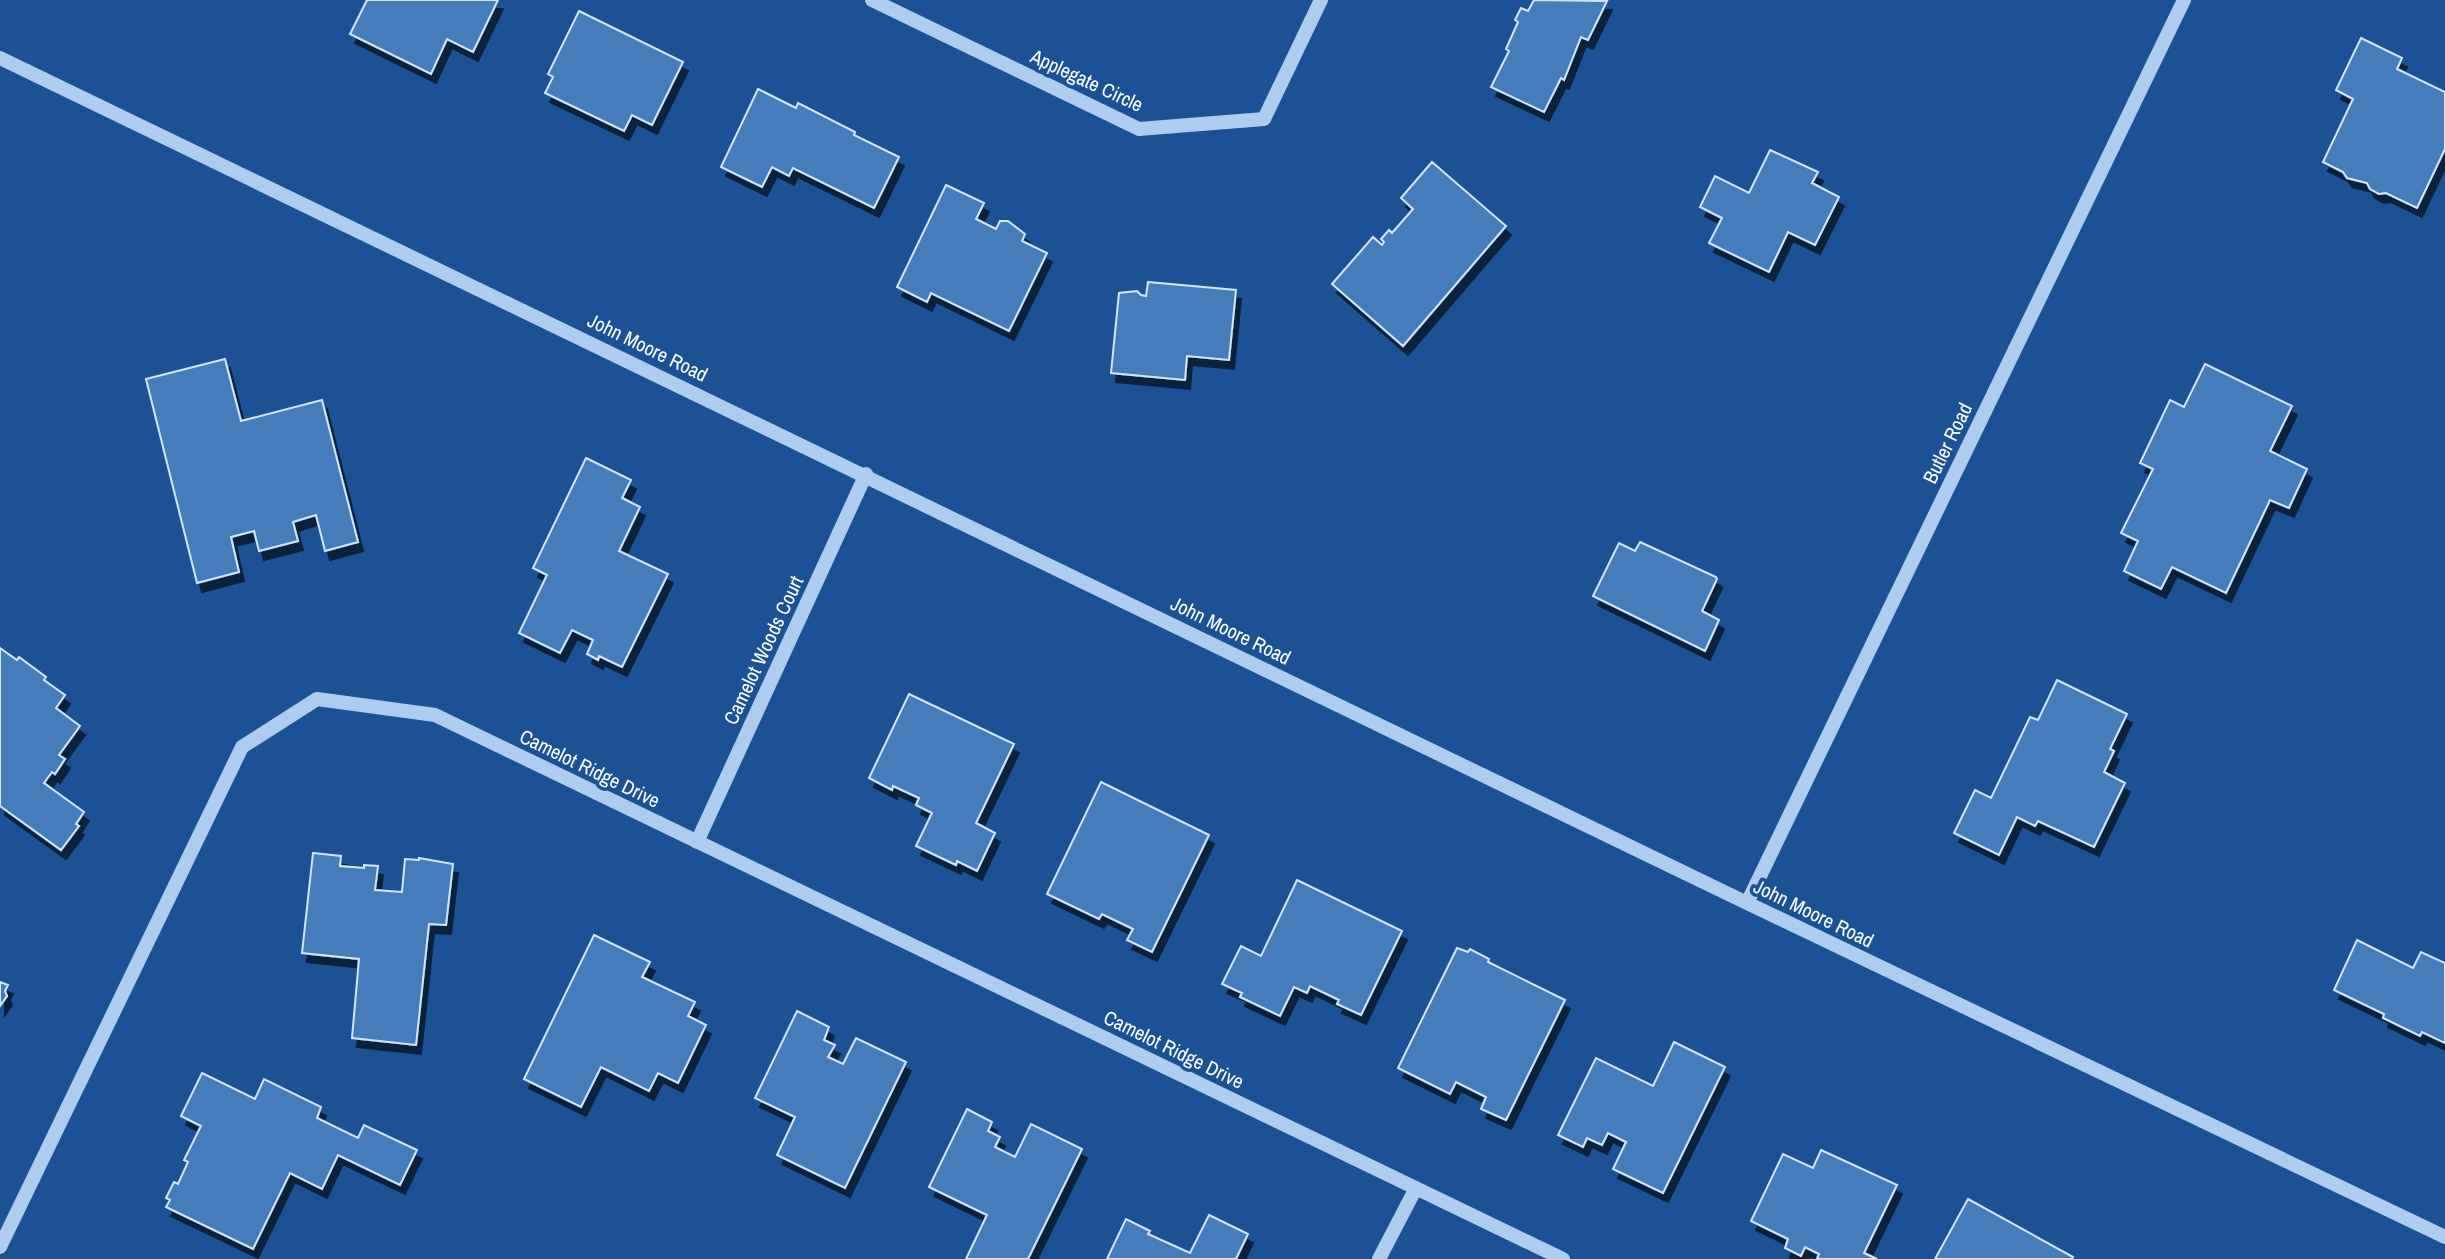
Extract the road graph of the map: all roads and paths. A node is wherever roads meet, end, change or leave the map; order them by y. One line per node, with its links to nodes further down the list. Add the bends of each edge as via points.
1 (872, 0): 2 (street, Applegate Circle, via 1139,129 1264,119)
2 (1321, 0)
3 (2184, 0): 7 (street, Butler Road)
4 (0, 58): 5 (street, John Moore Road)
5 (866, 474): 6 (street, Camelot Woods Court); 7 (street, John Moore Road)
6 (697, 842): 8 (street, Camelot Ridge Drive); 10 (street, Camelot Ridge Drive, via 435,715 317,699 242,747)
7 (1747, 903): 9 (street, John Moore Road)
8 (1416, 1188): 11 (street); 12 (street, Camelot Ridge Drive)
9 (2445, 1237)
10 (0, 1247)
11 (1379, 1259)
12 (1563, 1259)

